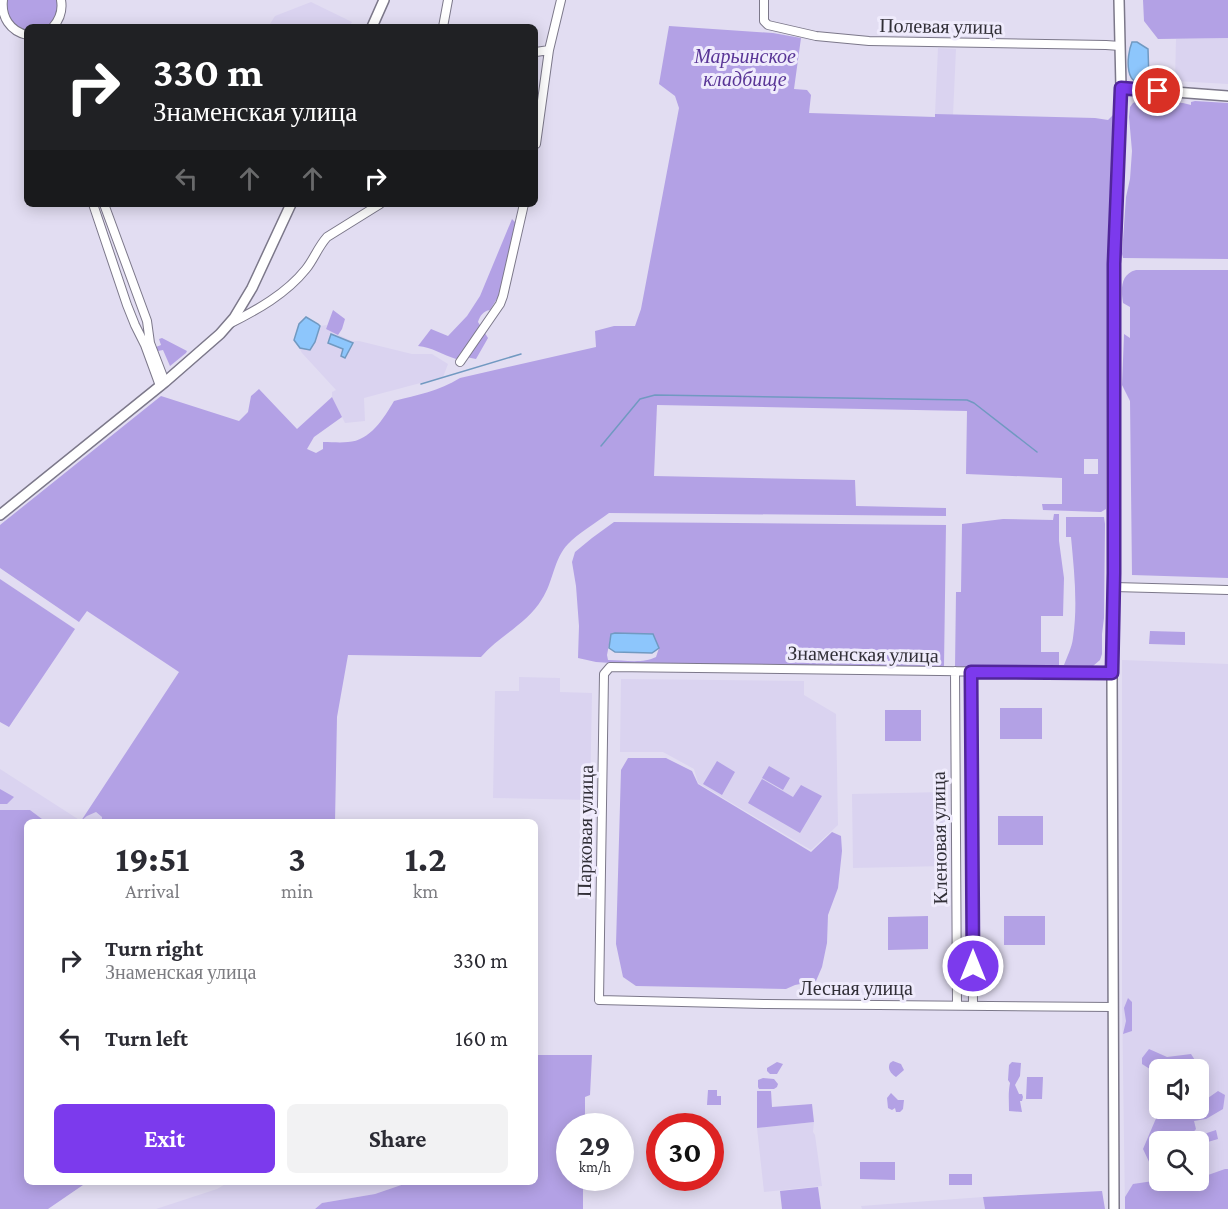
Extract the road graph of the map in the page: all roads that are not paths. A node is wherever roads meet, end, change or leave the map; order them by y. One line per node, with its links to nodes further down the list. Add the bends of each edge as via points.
1 (3, 0): 11 (street, via 7,22)
2 (61, 0): 8 (street, via 62,12)
3 (384, 0): 9 (street)
4 (447, 0): 10 (street)
5 (561, 0): 13 (street)
6 (764, 0): 12 (street, Полевая улица, via 764,21 768,25 835,39)
7 (1119, 0): 12 (street)
8 (55, 24)
9 (373, 24)
10 (443, 24)
11 (24, 34)
12 (1120, 46): 15 (street)
13 (549, 50): 14 (street); 17 (street)
14 (538, 52)
15 (1121, 88): 16 (street); 27 (street, via 1114,264)
16 (1228, 96)
17 (538, 130)
18 (94, 207): 25 (street, via 127,305)
19 (105, 207): 25 (street, via 147,321)
20 (290, 207): 23 (street, via 252,288)
21 (375, 207): 23 (street, via 327,237 302,275 271,301)
22 (523, 207): 24 (street, via 500,304)
23 (228, 325): 25 (street)
24 (460, 362)
25 (162, 384): 26 (street)
26 (0, 514)
27 (1114, 586): 28 (street); 32 (street)
28 (1228, 590)
29 (613, 666): 30 (street, Знаменская улица); 33 (street, Парковая улица, via 604,674)
30 (955, 671): 31 (street, Знаменская улица); 34 (street, Кленовая улица)
31 (971, 672): 32 (street, Знаменская улица); 35 (street, Кленовая улица)
32 (1112, 673): 36 (street)
33 (599, 1000): 34 (street, Лесная улица)
34 (957, 1005): 35 (street, Лесная улица)
35 (973, 1006): 36 (street, Лесная улица)
36 (1113, 1007): 37 (street)
37 (1114, 1209)

